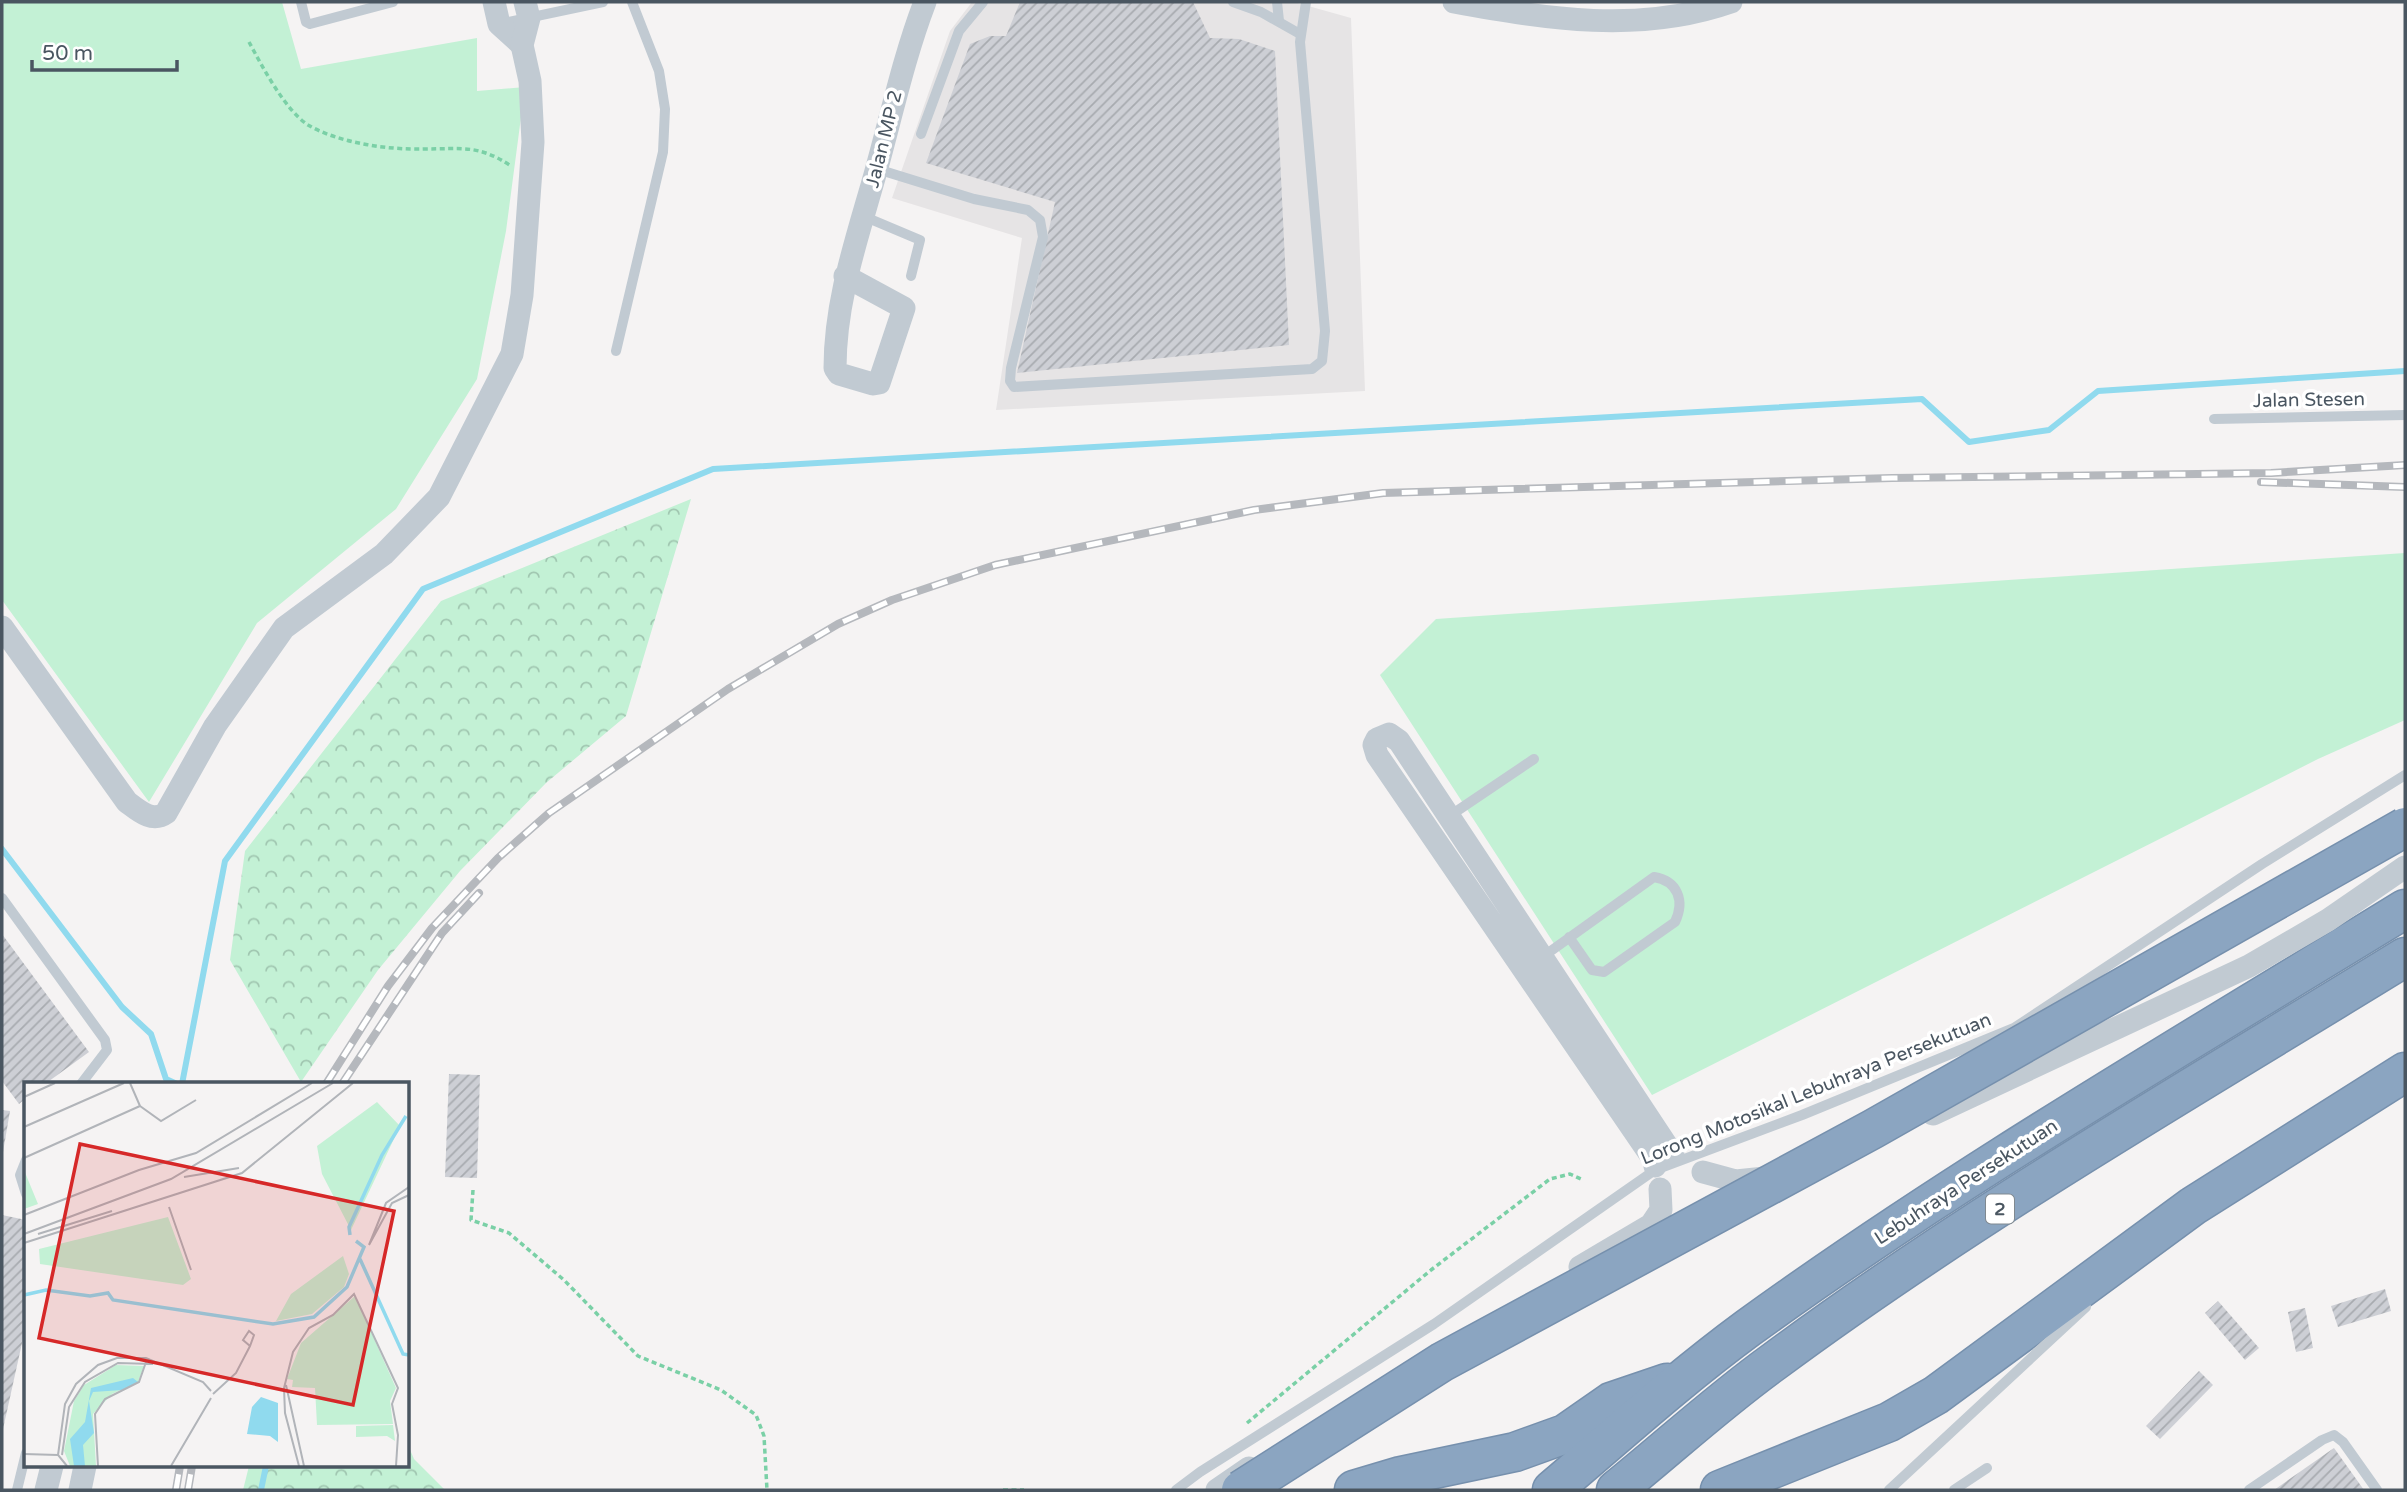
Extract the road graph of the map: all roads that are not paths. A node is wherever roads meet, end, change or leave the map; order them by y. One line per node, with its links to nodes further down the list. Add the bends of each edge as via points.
1 (301, 2): 2 (lane, via 310,24)
2 (393, 2)
3 (603, 2): 12 (lane)
4 (632, 2): 22 (lane, via 659,71 665,109 663,152)
5 (925, 2): 18 (street, Jalan MP 2, via 904,57)
6 (983, 2): 17 (lane, via 959,31)
7 (1233, 2): 14 (lane)
8 (1277, 2): 14 (lane)
9 (1306, 2): 15 (lane)
10 (1454, 2): 11 (street, via 1594,23 1666,17)
11 (1731, 2)
12 (526, 10): 13 (lane); 16 (street)
13 (497, 13): 16 (street)
14 (1279, 21): 15 (lane)
15 (1300, 34): 18 (lane, via 1325,331 1322,361 1312,369 1014,387 1011,368 1044,237 1040,220 1028,211)
16 (522, 44): 25 (street, via 530,81 533,142 522,295 512,354 439,497 384,554 284,628 215,726 166,813 146,816 127,802)
17 (921, 134)
18 (877, 169): 19 (street, Jalan MP 2)
19 (863, 216): 20 (street, Jalan MP 2); 21 (lane, via 920,240)
20 (845, 276): 20 (street, Jalan MP 2, via 835,368 839,374 879,383 904,308)
21 (911, 276)
22 (616, 351)
23 (2405, 415): 24 (lane, Jalan Stesen)
24 (2214, 419)
25 (2, 627)
26 (1534, 760): 28 (lane)
27 (2405, 775): 53 (lane, Lorong Motosikal Lebuhraya Persekutuan, via 2014,1028 1655,1170 1434,1324)
28 (1448, 816): 30 (lane); 30 (street, via 1399,741 1389,734 1382,736 1375,751); 36 (street)
29 (2405, 827): 55 (highway, bridge, via 1885,1122 1441,1362)
30 (1428, 830): 36 (street)
31 (2405, 867): 41 (street, via 2249,966 1850,1152 1769,1178 1736,1181)
32 (2, 898): 38 (lane, via 105,1040 107,1050)
33 (2405, 909): 45 (highway, Lebuhraya Persekutuan / 2, via 1865,1247)
34 (1569, 937): 34 (lane, via 1654,877 1674,886 1680,898 1681,911 1675,922 1604,972 1592,971); 36 (lane)
35 (2405, 957): 58 (highway, 2, via 1917,1262 1771,1363)
36 (1532, 963): 54 (street, via 1663,1170 1661,1210 1651,1225 1391,1378)
37 (2405, 1072): 59 (highway, via 2193,1206 1936,1395 1889,1422)
38 (83, 1082)
39 (2405, 1083): 43 (lane, via 2177,1228)
40 (24, 1165): 42 (lane, via 20,1175)
41 (1703, 1172)
42 (24, 1188)
43 (2121, 1275)
44 (2090, 1303): 60 (lane)
45 (1686, 1376): 56 (highway, via 1611,1402 1565,1434 1515,1452); 57 (highway, Lebuhraya Persekutuan / 2)
46 (24, 1461): 50 (lane)
47 (52, 1468): 51 (street)
48 (85, 1468): 52 (street)
49 (1987, 1468): 61 (lane)
50 (17, 1490)
51 (46, 1490)
52 (80, 1490)
53 (1176, 1490)
54 (1217, 1490)
55 (1241, 1490)
56 (1354, 1490)
57 (1552, 1490)
58 (1616, 1490)
59 (1720, 1490)
60 (1889, 1490)
61 (1954, 1490)
62 (2249, 1490): 63 (lane, via 2334,1435)
63 (2377, 1490)

